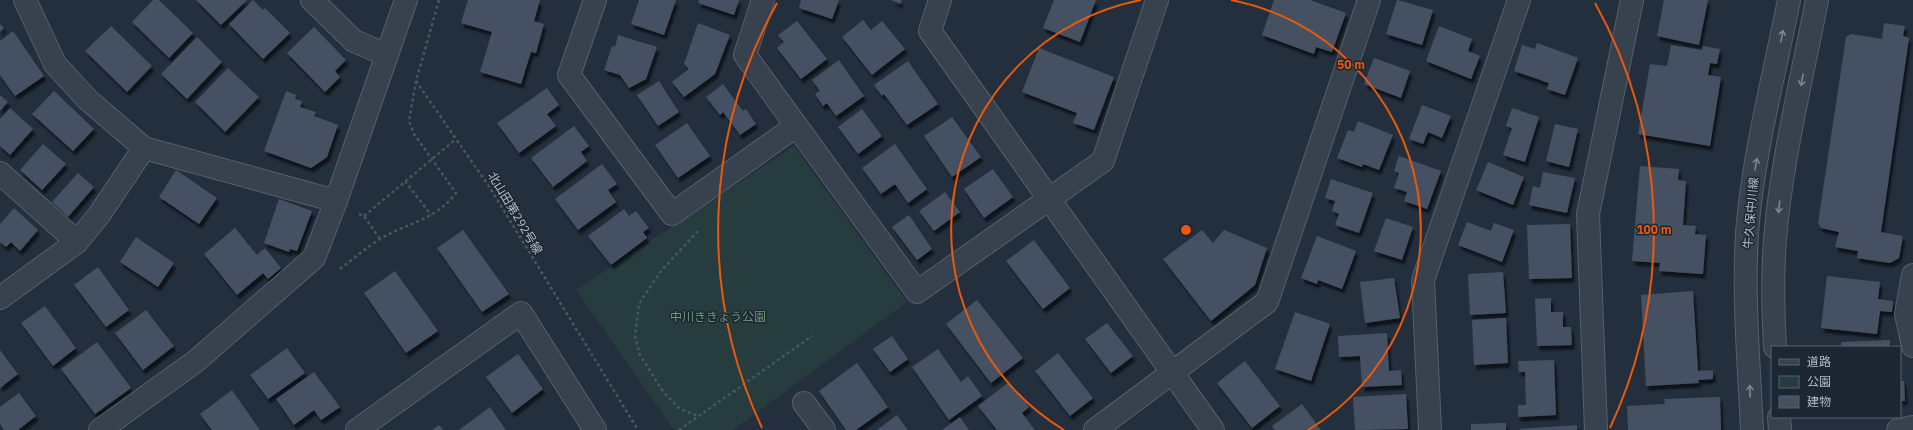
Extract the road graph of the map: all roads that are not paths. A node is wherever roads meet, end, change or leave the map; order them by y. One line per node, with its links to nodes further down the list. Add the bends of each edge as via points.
1 (25, 0): 15 (street, via 55,64 88,100)
2 (312, 0): 13 (street, via 354,42)
3 (406, 0): 13 (street)
4 (595, 0): 14 (street, via 569,75 672,214)
5 (763, 0): 14 (street, via 745,55)
6 (940, 0): 17 (street, via 930,31)
7 (1157, 0): 17 (street, via 1103,161)
8 (1369, 0): 24 (street, via 1267,302)
9 (1519, 0): 34 (street, via 1423,280)
10 (1632, 0): 35 (street, via 1588,214)
11 (1789, 0): 36 (street, 牛久保中川線, one-way to 11, via 1746,298 1747,233 1754,175)
12 (1818, 0): 22 (street, one-way to 22, via 1782,184 1775,240 1772,307)
13 (387, 55): 18 (street)
14 (796, 126): 17 (street, via 917,292)
15 (144, 148): 18 (street); 19 (street, via 99,215)
16 (0, 173): 19 (street)
17 (1050, 200): 24 (street)
18 (336, 201): 28 (street, via 314,258 196,361)
19 (77, 242): 21 (street)
20 (1913, 275): 23 (street, via 1906,314)
21 (0, 298)
22 (1775, 346)
23 (1913, 346)
24 (1173, 373): 32 (street); 33 (street)
25 (804, 403): 31 (street)
26 (1779, 418): 37 (street)
27 (1913, 427): 38 (street)
28 (100, 430)
29 (357, 430): 30 (street, via 521,313)
30 (595, 430)
31 (824, 430)
32 (1095, 430)
33 (1213, 430)
34 (1430, 430)
35 (1596, 430)
36 (1752, 430)
37 (1780, 430)
38 (1898, 430)

